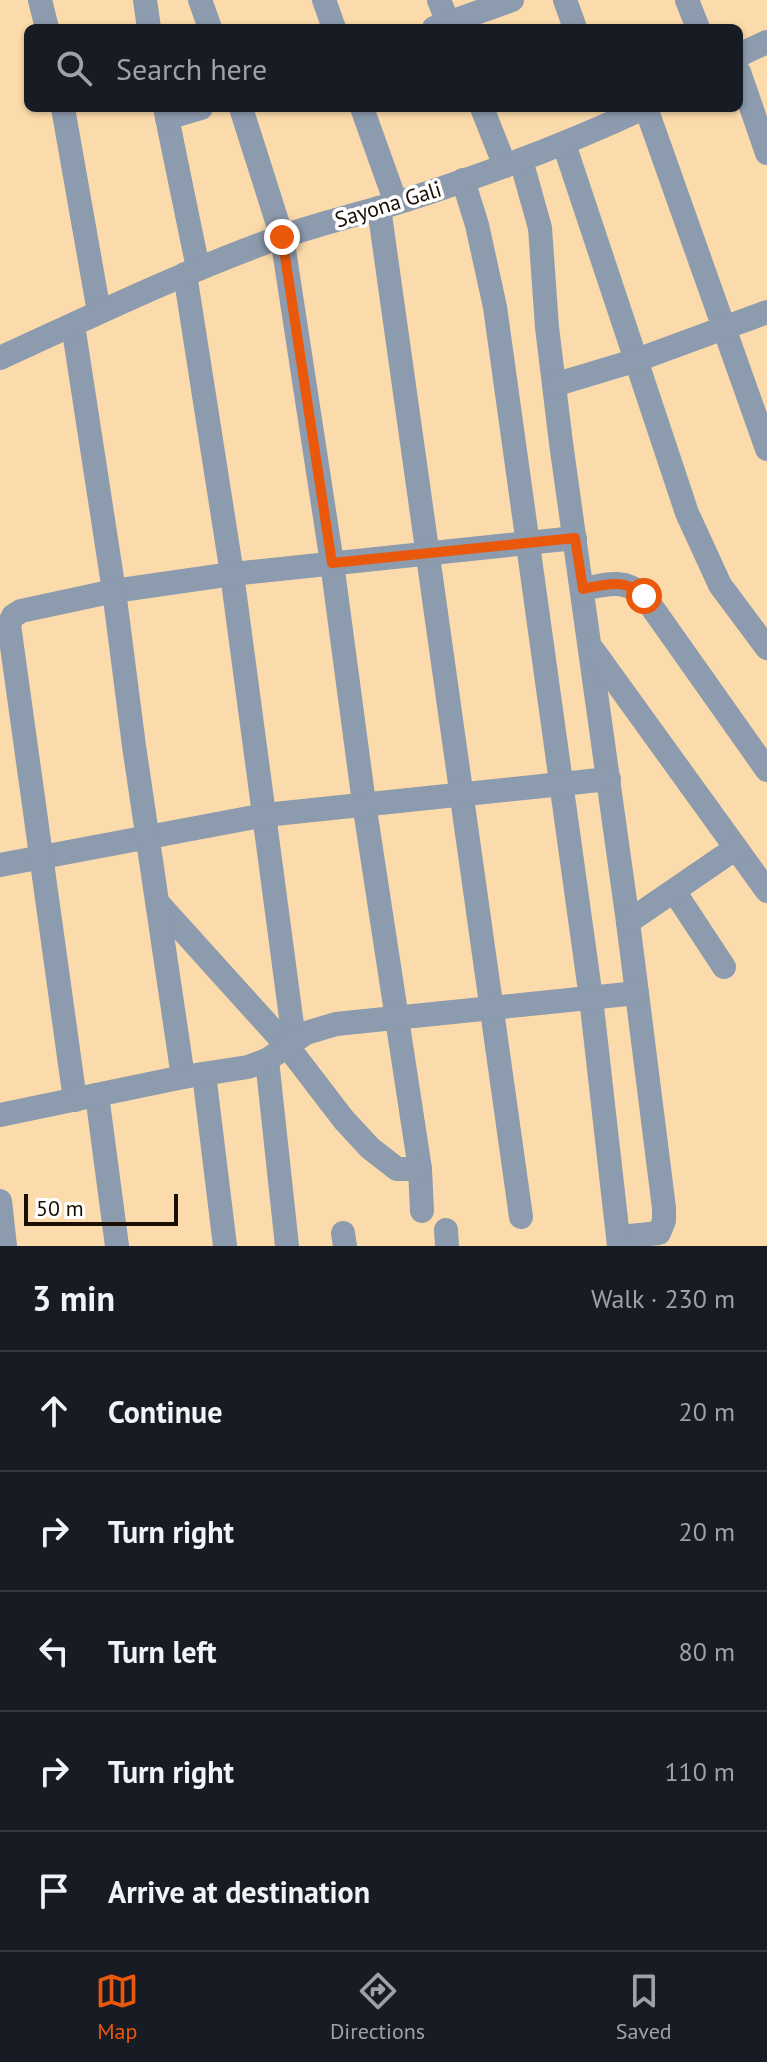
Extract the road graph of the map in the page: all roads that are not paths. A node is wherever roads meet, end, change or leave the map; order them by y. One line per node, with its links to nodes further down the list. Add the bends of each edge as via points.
1 (40, 0): 9 (street)
2 (145, 0): 10 (street)
3 (200, 0): 11 (street)
4 (324, 0): 12 (street)
5 (439, 0): 13 (street)
6 (512, 0): 14 (street)
7 (565, 0): 15 (street)
8 (687, 0): 16 (street)
9 (46, 24)
10 (148, 24)
11 (209, 24)
12 (333, 24)
13 (444, 24)
14 (449, 24)
15 (574, 24)
16 (696, 24)
17 (767, 42): 18 (street)
18 (743, 53)
19 (743, 84): 28 (street)
20 (64, 112): 34 (street)
21 (242, 112): 32 (street)
22 (363, 112): 31 (street)
23 (484, 112): 29 (street)
24 (646, 112): 37 (street)
25 (166, 113): 33 (street)
26 (608, 116): 27 (street, Sayona Gali)
27 (564, 144): 29 (street, Sayona Gali); 39 (street)
28 (767, 153)
29 (513, 163): 30 (street, Sayona Gali); 40 (street, via 540,228)
30 (463, 180): 31 (street, Sayona Gali); 43 (street, via 495,307)
31 (388, 205): 32 (street, Sayona Gali); 44 (street)
32 (282, 237): 33 (street, Sayona Gali); 45 (street)
33 (191, 271): 34 (street, Sayona Gali); 46 (street)
34 (99, 312): 36 (street, Sayona Gali)
35 (767, 312): 37 (street)
36 (73, 325): 38 (street, Sayona Gali); 48 (street)
37 (723, 329): 39 (street); 41 (street)
38 (0, 355)
39 (637, 360): 40 (street); 50 (street, via 706,559)
40 (554, 385): 42 (street)
41 (767, 449)
42 (575, 538): 43 (street); 47 (street)
43 (528, 543): 44 (street); 54 (street)
44 (429, 553): 45 (street); 55 (street)
45 (332, 563): 46 (street); 56 (street)
46 (232, 574): 48 (street); 57 (street)
47 (583, 589): 49 (street); 52 (street, via 611,583 635,587)
48 (114, 591): 51 (street, via 13,616); 58 (street)
49 (591, 648): 53 (street); 59 (street)
50 (767, 648)
51 (9, 703): 60 (street)
52 (767, 770)
53 (609, 779): 54 (street); 65 (street)
54 (561, 782): 55 (street); 68 (street)
55 (462, 794): 56 (street); 69 (street)
56 (364, 803): 57 (street); 70 (street)
57 (265, 815): 58 (street); 71 (street)
58 (147, 836): 60 (street); 64 (street)
59 (736, 848): 62 (street); 63 (street)
60 (40, 857): 61 (street); 73 (street)
61 (0, 865)
62 (674, 891): 65 (street); 66 (street)
63 (767, 891)
64 (157, 902): 71 (street); 72 (street)
65 (628, 922): 67 (street)
66 (724, 967)
67 (637, 993): 68 (street); 79 (street, via 664,1221 659,1233)
68 (591, 998): 69 (street); 79 (street)
69 (492, 1008): 70 (street); 78 (street)
70 (396, 1017): 71 (street, via 320,1028); 75 (street)
71 (283, 1049): 72 (street, via 248,1067); 75 (street, via 384,1161 397,1169); 83 (street)
72 (194, 1076): 73 (street); 82 (street)
73 (86, 1097): 74 (street); 81 (street)
74 (0, 1115)
75 (420, 1169): 77 (street)
76 (0, 1201): 80 (street)
77 (422, 1211)
78 (521, 1217)
79 (620, 1242)
80 (5, 1246)
81 (117, 1246)
82 (225, 1246)
83 (287, 1246)

